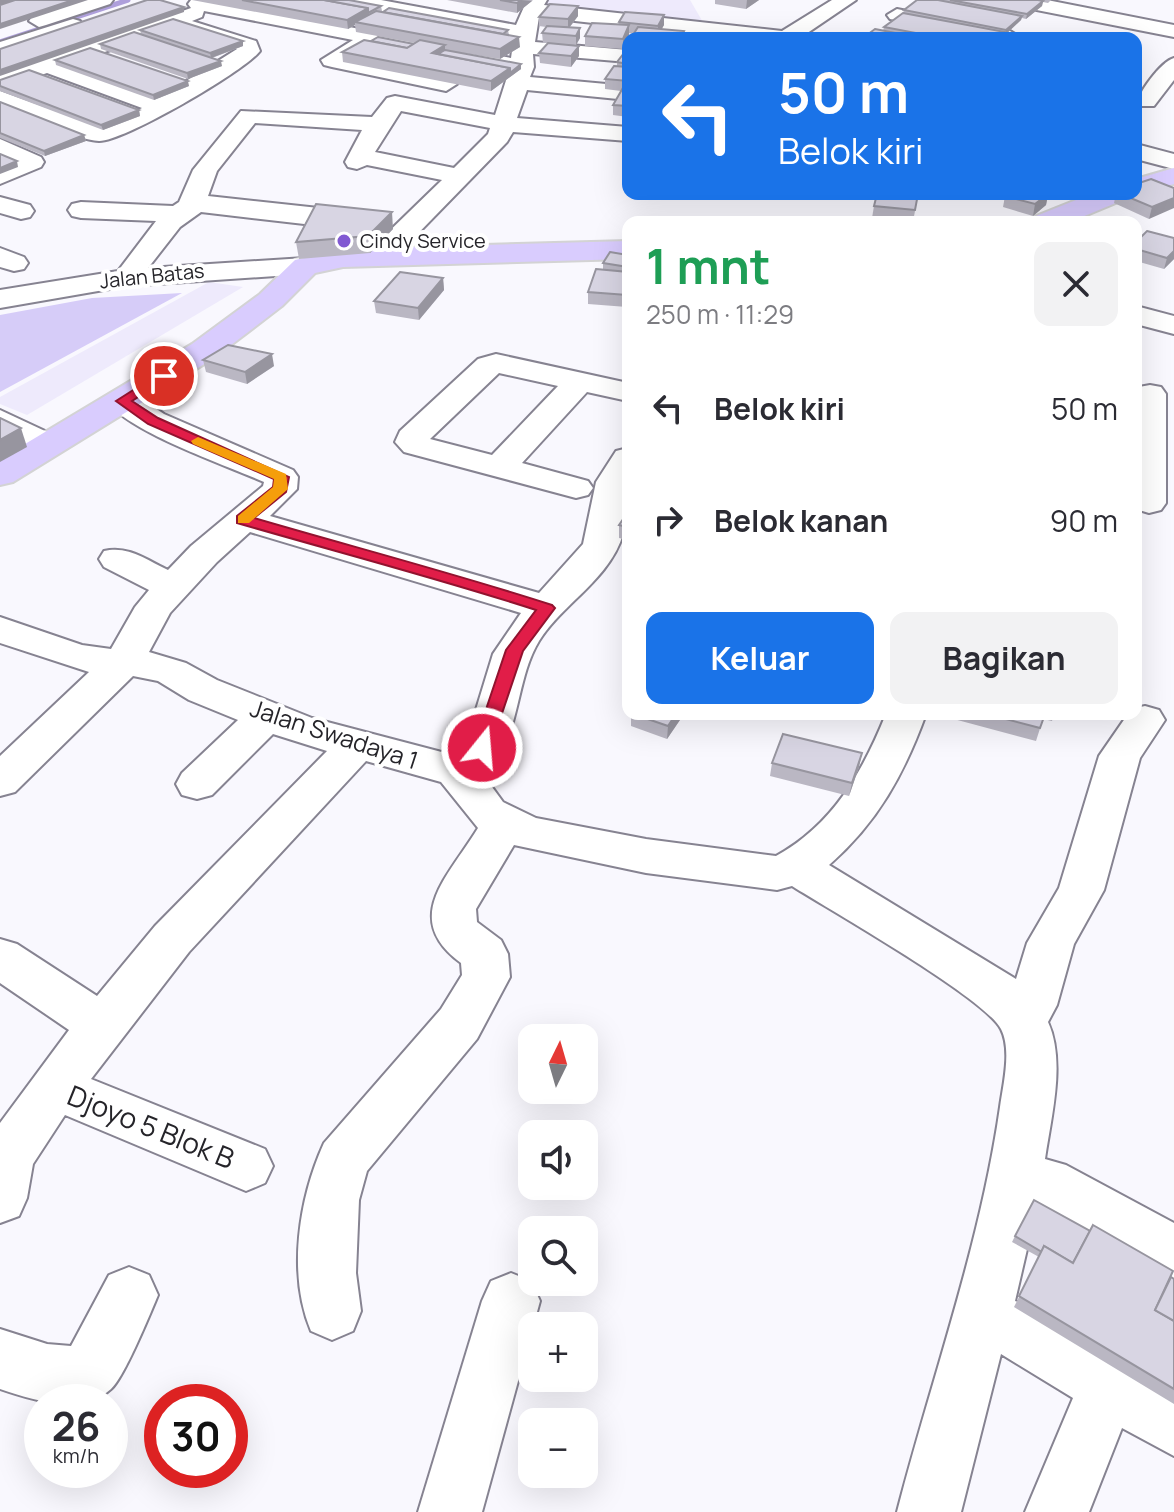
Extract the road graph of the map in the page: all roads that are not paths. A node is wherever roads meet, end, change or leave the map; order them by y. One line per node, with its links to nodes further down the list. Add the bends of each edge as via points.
1 (180, 0): 9 (street)
2 (349, 0): 6 (street)
3 (917, 0): 12 (street); 14 (street, via 891,20)
4 (1016, 0): 10 (street)
5 (811, 2): 7 (street)
6 (404, 4): 19 (street); 27 (street)
7 (840, 4): 13 (street)
8 (111, 5): 18 (street); 25 (street)
9 (212, 8): 11 (street); 19 (street)
10 (1059, 8): 12 (street); 16 (street); 20 (street)
11 (171, 21): 21 (street); 34 (street, via 248,46 249,51)
12 (1030, 21): 15 (street)
13 (795, 32)
14 (970, 32)
15 (1017, 32)
16 (1112, 32)
17 (1142, 33): 20 (street)
18 (0, 34)
19 (344, 34): 22 (street)
20 (1174, 34)
21 (133, 35): 23 (street); 26 (street)
22 (371, 39): 27 (street); 36 (street, via 332,60)
23 (160, 44)
24 (622, 46): 27 (street)
25 (0, 49)
26 (91, 50): 31 (street); 33 (street)
27 (521, 51): 28 (street); 40 (street); 45 (street)
28 (622, 56)
29 (201, 57): 34 (street)
30 (1151, 58): 32 (street)
31 (120, 60)
32 (1174, 63): 41 (street, via 1145,100)
33 (47, 65): 37 (street); 44 (street)
34 (228, 66): 38 (street)
35 (164, 75): 38 (street)
36 (426, 80): 39 (street); 43 (street)
37 (0, 82)
38 (193, 84): 44 (street)
39 (468, 89)
40 (622, 91)
41 (1174, 94)
42 (0, 98): 44 (street, via 97,134 112,133)
43 (395, 103): 45 (street); 46 (street)
44 (161, 107)
45 (506, 124): 48 (street); 53 (street, via 475,147)
46 (378, 126): 47 (street); 53 (street, via 358,159); 58 (street, via 249,116 205,170)
47 (406, 133)
48 (622, 134)
49 (0, 146): 52 (street, via 32,162)
50 (1142, 153): 51 (street)
51 (1174, 162)
52 (0, 176)
53 (458, 176): 60 (street)
54 (1174, 176): 55 (main road)
55 (1142, 185)
56 (1099, 200): 59 (main road)
57 (81, 210): 58 (street)
58 (186, 211): 60 (street, via 220,205); 64 (street)
59 (1061, 216)
60 (410, 225): 62 (street, via 387,249)
61 (622, 250): 62 (main road)
62 (361, 258): 63 (main road)
63 (305, 266): 64 (street, Jalan Batas); 73 (main road, via 245,321)
64 (127, 278): 65 (street, Jalan Batas)
65 (0, 299)
66 (1142, 317): 67 (street)
67 (1174, 325)
68 (1142, 336): 69 (street)
69 (1174, 342)
70 (580, 381): 71 (street); 76 (street); 76 (street, via 489,365 412,438 416,445)
71 (622, 391)
72 (1153, 394): 80 (street)
73 (123, 401): 75 (main road); 81 (street, via 153,421 281,477 280,489)
74 (0, 420): 75 (street)
75 (48, 445): 78 (main road)
76 (499, 468): 79 (street)
77 (622, 468): 84 (street, via 608,496 603,540 564,593)
78 (0, 474)
79 (576, 488)
80 (1153, 512)
81 (243, 519): 83 (street); 84 (street)
82 (117, 559): 83 (street)
83 (173, 587): 86 (street, via 154,607)
84 (546, 608): 91 (street, via 515,650 482,748 470,765)
85 (0, 629): 86 (street, Jalan Swadaya 1, via 74,656)
86 (123, 663): 87 (street, Jalan Swadaya 1, via 172,672); 92 (street)
87 (266, 716): 90 (street, Jalan Swadaya 1); 93 (street)
88 (904, 720): 95 (street, via 863,806)
89 (1147, 721): 97 (street, via 1132,735 1116,767 1081,890 1051,943)
90 (357, 745): 91 (street, Jalan Swadaya 1); 98 (street, via 172,939)
91 (456, 771): 94 (street, via 488,813)
92 (0, 781)
93 (197, 784)
94 (504, 824): 95 (street, via 545,837 751,872); 106 (street, via 453,908 451,920 459,936 484,954 486,977 459,1024 343,1160 332,1200 327,1273)
95 (797, 867): 97 (street, via 992,988)
96 (0, 958): 98 (street)
97 (1023, 1021): 112 (street, via 1029,1051 1020,1160)
98 (102, 1025): 99 (street)
99 (56, 1088): 100 (street, Djoyo 5 Blok B); 101 (street, via 24,1130)
100 (246, 1166)
101 (2, 1172)
102 (1047, 1183): 103 (street)
103 (1174, 1253)
104 (129, 1295): 108 (street, via 92,1367 82,1375 60,1377)
105 (511, 1301): 111 (street)
106 (332, 1311)
107 (1016, 1330): 109 (street)
108 (0, 1359)
109 (1109, 1385): 110 (street); 113 (street)
110 (1174, 1425)
111 (450, 1512)
112 (929, 1512)
113 (1057, 1512)

